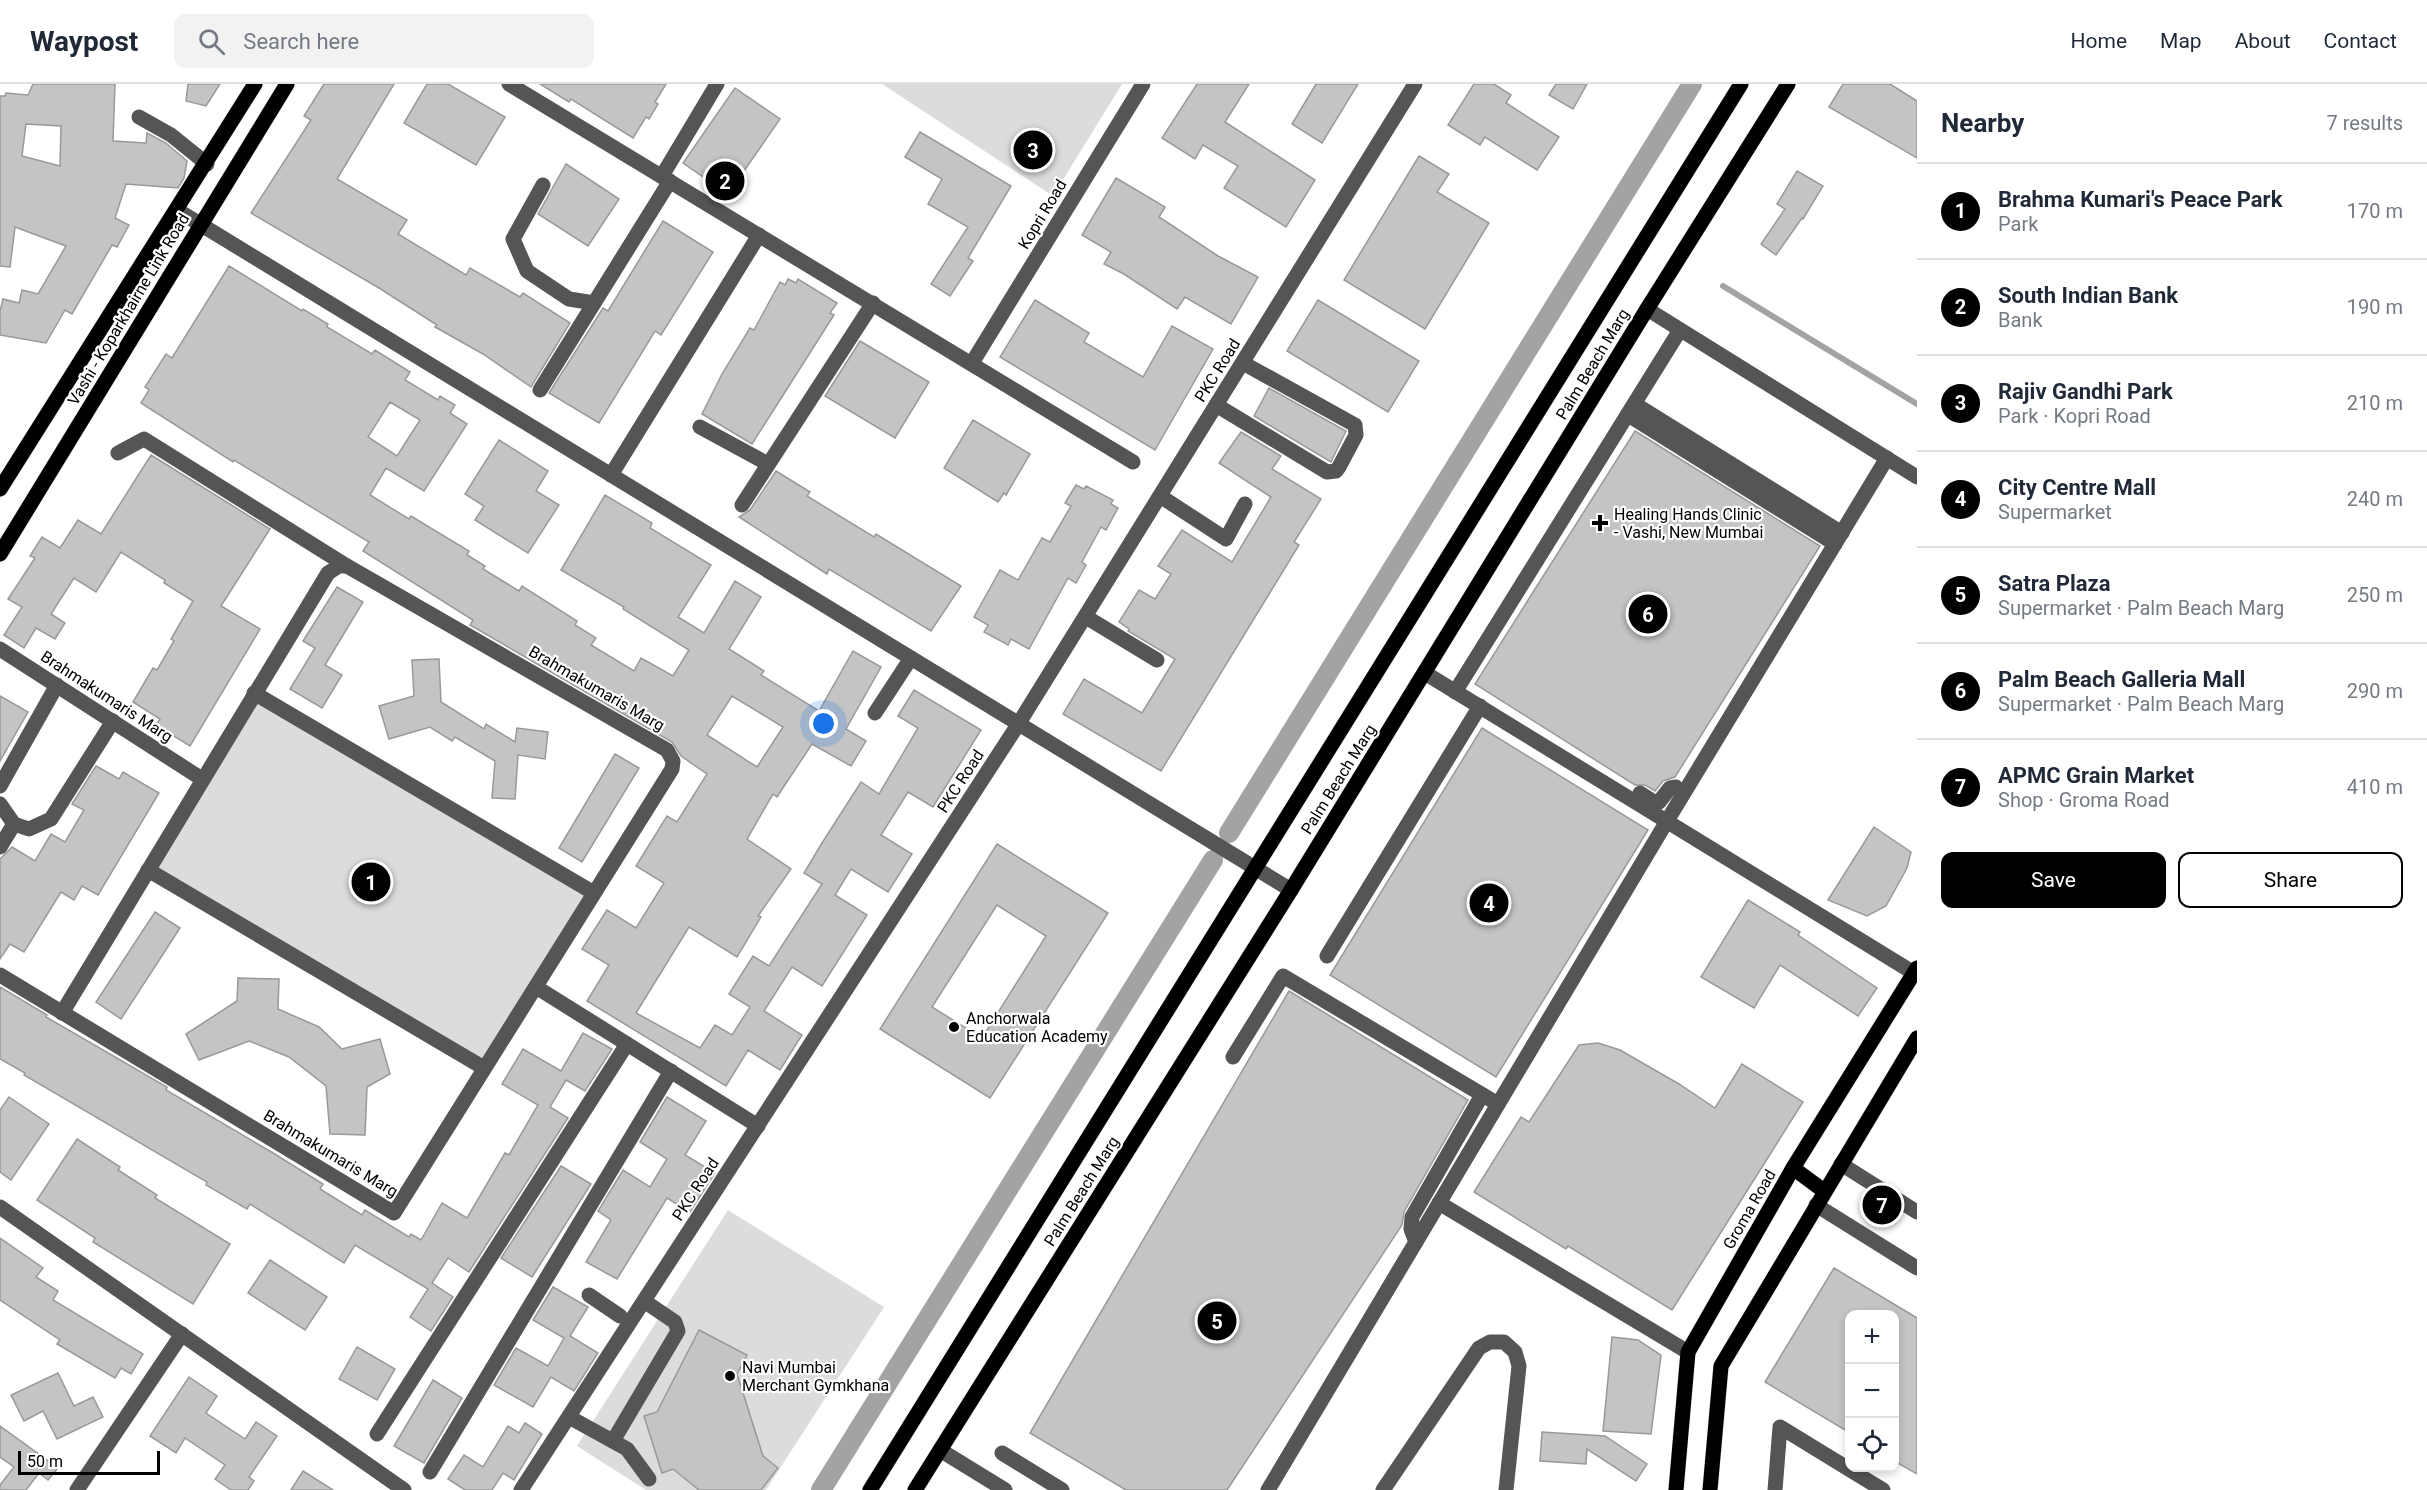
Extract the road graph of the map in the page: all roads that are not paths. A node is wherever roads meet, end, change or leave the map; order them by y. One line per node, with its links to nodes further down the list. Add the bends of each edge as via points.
1 (255, 84): 10 (main road, Vashi - Koparkhairne Link Road)
2 (287, 84): 14 (main road, Vashi - Koparkhairne Link Road)
3 (509, 84): 11 (street)
4 (717, 84): 11 (street)
5 (1143, 84): 20 (street, Kopri Road)
6 (1415, 84): 21 (street, PKC Road)
7 (1741, 84): 59 (main road, Palm Beach Marg)
8 (1788, 84): 18 (main road, Palm Beach Marg)
9 (139, 117): 10 (street, via 171,135)
10 (207, 164): 13 (main road, Vashi - Koparkhairne Link Road)
11 (666, 178): 15 (street); 16 (street)
12 (543, 185): 16 (street, via 513,239 527,271 569,299)
13 (177, 210): 14 (street); 32 (main road, Vashi - Koparkhairne Link Road)
14 (200, 224): 30 (street); 37 (main road, Vashi - Koparkhairne Link Road)
15 (759, 235): 17 (street); 30 (street)
16 (594, 303): 22 (street)
17 (873, 303): 20 (street); 29 (street)
18 (1647, 309): 19 (street); 43 (main road, Palm Beach Marg)
19 (1680, 330): 24 (street); 27 (street)
20 (972, 363): 28 (street)
21 (1243, 363): 23 (street, PKC Road); 23 (street, via 1355,425 1356,435 1340,467 1327,472)
22 (540, 390)
23 (1216, 405): 33 (street, PKC Road)
24 (1632, 409): 36 (street); 36 (street, via 1815,535); 45 (street)
25 (700, 428): 29 (street)
26 (118, 453): 38 (street, Brahmakumaris Marg, via 144,439)
27 (1887, 458): 31 (street); 36 (street)
28 (1133, 462)
29 (768, 464): 35 (street)
30 (611, 475): 41 (street)
31 (1917, 477)
32 (0, 489)
33 (1160, 496): 34 (street, via 1227,539); 39 (street, PKC Road)
34 (1245, 504)
35 (742, 505)
36 (1838, 538): 56 (street)
37 (0, 554)
38 (347, 566): 46 (street, via 328,573); 62 (street, Brahmakumaris Marg, via 668,750 672,769)
39 (1086, 617): 42 (street); 50 (street, PKC Road)
40 (0, 649): 44 (street, Brahmakumaris Marg)
41 (911, 658): 48 (street); 50 (street)
42 (1157, 660)
43 (1425, 673): 45 (street); 61 (main road, Palm Beach Marg)
44 (57, 685): 49 (street, Brahmakumaris Marg); 53 (street)
45 (1458, 688): 47 (street); 54 (street, via 1654,802)
46 (254, 693): 52 (street); 62 (street)
47 (1480, 706): 56 (street); 63 (street)
48 (875, 713)
49 (113, 721): 52 (street, Brahmakumaris Marg); 57 (street, via 51,819 29,829)
50 (1019, 723): 59 (street); 75 (street, PKC Road)
51 (1689, 767): 54 (street)
52 (202, 779): 60 (street)
53 (0, 786)
54 (1677, 787): 56 (street)
55 (0, 804): 57 (street)
56 (1663, 818): 64 (street); 74 (street)
57 (15, 824): 58 (street)
58 (0, 847)
59 (1256, 868): 61 (street); 100 (main road, Palm Beach Marg)
60 (148, 870): 67 (street); 71 (street)
61 (1291, 890): 93 (main road, Palm Beach Marg)
62 (594, 893): 66 (street, Brahmakumaris Marg)
63 (1327, 956)
64 (1915, 970): 77 (main road, Groma Road)
65 (0, 975): 67 (street)
66 (536, 987): 69 (street); 71 (street, Brahmakumaris Marg)
67 (62, 1013): 71 (street, Brahmakumaris Marg, via 394,1213)
68 (1917, 1038): 76 (main road)
69 (627, 1044): 72 (street); 91 (street)
70 (1233, 1057): 73 (street, via 1282,976)
71 (484, 1068)
72 (671, 1071): 75 (street); 95 (street)
73 (1482, 1095): 74 (street); 83 (street, via 1412,1217 1410,1229)
74 (1498, 1104): 79 (street)
75 (758, 1126): 86 (street, PKC Road)
76 (1841, 1164): 78 (main road); 82 (street)
77 (1793, 1168): 78 (main road); 89 (main road, Groma Road)
78 (1824, 1191): 80 (main road)
79 (1439, 1203): 83 (street); 89 (street)
80 (1816, 1205): 84 (street); 108 (main road, via 1721,1366)
81 (0, 1207): 88 (street)
82 (1917, 1212)
83 (1416, 1242): 104 (street)
84 (1917, 1268)
85 (589, 1295): 87 (street)
86 (644, 1301): 90 (street, PKC Road); 92 (street, via 675,1322 678,1331)
87 (620, 1316)
88 (182, 1335): 97 (street); 98 (street)
89 (1688, 1352): 107 (main road, Groma Road)
90 (569, 1417): 92 (street); 99 (street, PKC Road)
91 (377, 1434)
92 (613, 1441): 96 (street, via 627,1449)
93 (940, 1450): 101 (main road, Palm Beach Marg); 102 (street)
94 (1002, 1453): 103 (street)
95 (430, 1472)
96 (649, 1479)
97 (77, 1490)
98 (404, 1490)
99 (521, 1490)
100 (870, 1490)
101 (915, 1490)
102 (1005, 1490)
103 (1062, 1490)
104 (1268, 1490)
105 (1383, 1490): 106 (street, via 1479,1348 1490,1342 1504,1342 1515,1352 1519,1366)
106 (1506, 1490)
107 (1676, 1490)
108 (1710, 1490)
109 (1775, 1490): 110 (street, via 1780,1427)
110 (1882, 1490)

